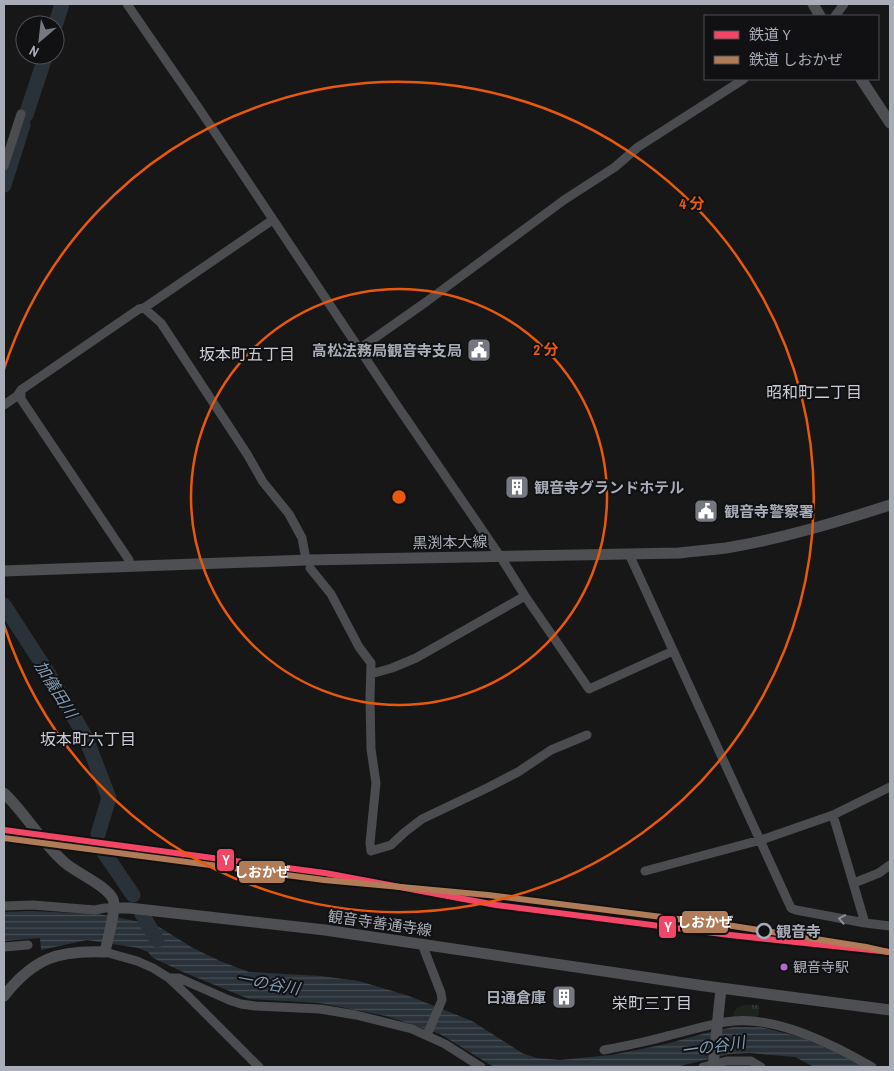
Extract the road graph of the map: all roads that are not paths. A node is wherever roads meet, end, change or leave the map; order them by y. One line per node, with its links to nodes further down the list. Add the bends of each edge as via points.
1 (127, 4): 13 (street)
2 (812, 4): 4 (main road)
3 (844, 4): 5 (street)
4 (819, 15)
5 (836, 15)
6 (742, 80): 13 (street, via 638,147 615,167 564,200)
7 (862, 80): 9 (main road)
8 (21, 114): 10 (street)
9 (890, 123)
10 (4, 166)
11 (268, 223): 12 (street)
12 (144, 308): 14 (street); 17 (street, via 161,324 263,482 289,514 302,538)
13 (359, 349): 19 (street)
14 (21, 390): 15 (street); 20 (street, via 21,400)
15 (4, 405)
16 (890, 504): 18 (main road, 黒渕本大線, via 796,532 724,548)
17 (305, 554)
18 (629, 554): 19 (main road, 黒渕本大線); 24 (street)
19 (500, 556): 22 (main road, 黒渕本大線); 23 (street)
20 (129, 560)
21 (310, 568): 25 (street, via 331,594 371,663)
22 (4, 570)
23 (525, 596): 24 (street, via 590,689); 25 (street, via 416,658)
24 (674, 650): 30 (street)
25 (371, 674): 26 (street, via 371,749 376,782 371,851 391,845 422,820 518,772 551,750)
26 (588, 735)
27 (890, 787): 29 (street)
28 (4, 793): 35 (main road, via 65,863 106,891 113,900)
29 (833, 815): 30 (street); 33 (street)
30 (760, 840): 32 (street); 36 (street, one-way to 30, via 791,908)
31 (890, 866): 33 (street)
32 (645, 871)
33 (854, 883): 36 (street)
34 (4, 906): 35 (street, via 104,908)
35 (113, 911): 38 (main road, 観音寺善通寺線, via 129,908); 41 (main road)
36 (865, 923): 37 (street)
37 (890, 926)
38 (422, 944): 43 (main road, 観音寺善通寺線); 47 (street, via 442,1000)
39 (28, 945): 40 (street)
40 (4, 947)
41 (105, 949): 42 (street, via 153,968); 44 (main road, via 62,954 45,960 21,977)
42 (169, 978): 47 (street, via 179,978 241,1004 356,1014); 50 (street)
43 (721, 988): 45 (main road, 観音寺善通寺線); 46 (main road)
44 (4, 996)
45 (890, 1010)
46 (717, 1024): 48 (street); 49 (main road); 53 (street, via 758,1021 780,1026 826,1043)
47 (427, 1036): 51 (street)
48 (604, 1050)
49 (710, 1066): 52 (street, via 727,1060 751,1061)
50 (259, 1067)
51 (481, 1067)
52 (761, 1067)
53 (872, 1067)

